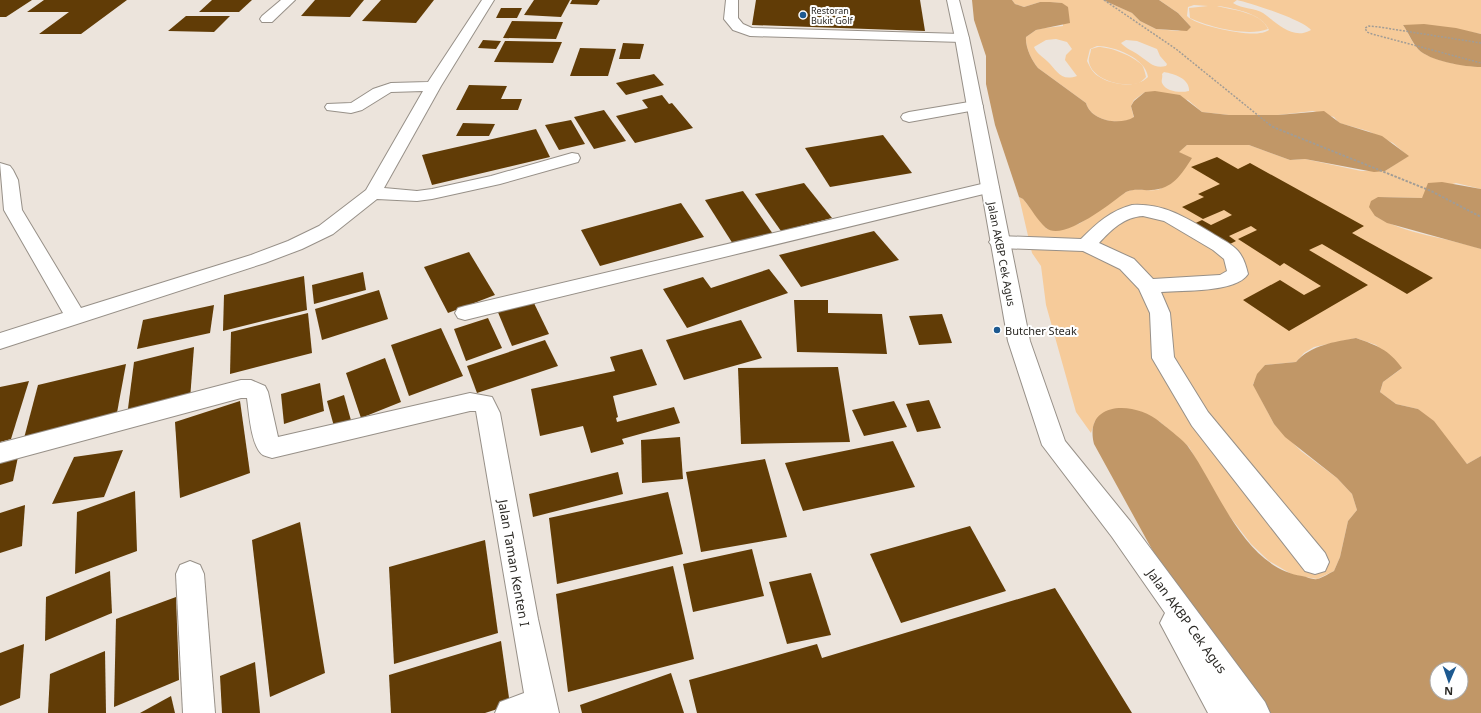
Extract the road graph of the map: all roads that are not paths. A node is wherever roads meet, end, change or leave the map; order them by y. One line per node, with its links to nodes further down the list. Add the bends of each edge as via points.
1 (289, 0): 5 (street)
2 (488, 0): 7 (street)
3 (732, 0): 6 (street, via 731,19 738,27 750,32)
4 (953, 0): 6 (street, Jalan AKBP Cek Agus)
5 (267, 19)
6 (962, 38): 8 (street, Jalan AKBP Cek Agus)
7 (433, 86): 9 (street, via 387,88 356,108 344,110); 14 (street)
8 (975, 106): 10 (street); 13 (street, Jalan AKBP Cek Agus)
9 (333, 107)
10 (910, 117)
11 (572, 158): 14 (street, via 432,194)
12 (0, 168): 19 (street, via 9,180 13,210)
13 (990, 187): 15 (street, Jalan AKBP Cek Agus); 18 (street)
14 (374, 194): 19 (street, via 326,230 295,245)
15 (999, 242): 16 (street); 22 (street, Jalan AKBP Cek Agus, via 1019,341 1054,445)
16 (1086, 245): 17 (street, via 1127,264); 17 (street, via 1099,231 1122,214 1131,211 1155,211 1179,220 1228,252 1234,260 1238,274 1223,281)
17 (1148, 286): 23 (street, via 1160,313 1163,358 1200,419)
18 (465, 313)
19 (76, 318): 20 (street)
20 (0, 341)
21 (0, 453): 25 (street, Jalan Taman Kenten I, via 241,389 257,392 267,443 272,448 470,402 484,403 488,413)
22 (1121, 529): 28 (street, Jalan AKBP Cek Agus); 29 (street, Jalan AKBP Cek Agus)
23 (1315, 562)
24 (190, 574): 26 (street)
25 (542, 708): 27 (street)
26 (199, 713)
27 (511, 713)
28 (1224, 713)
29 (1254, 713)

